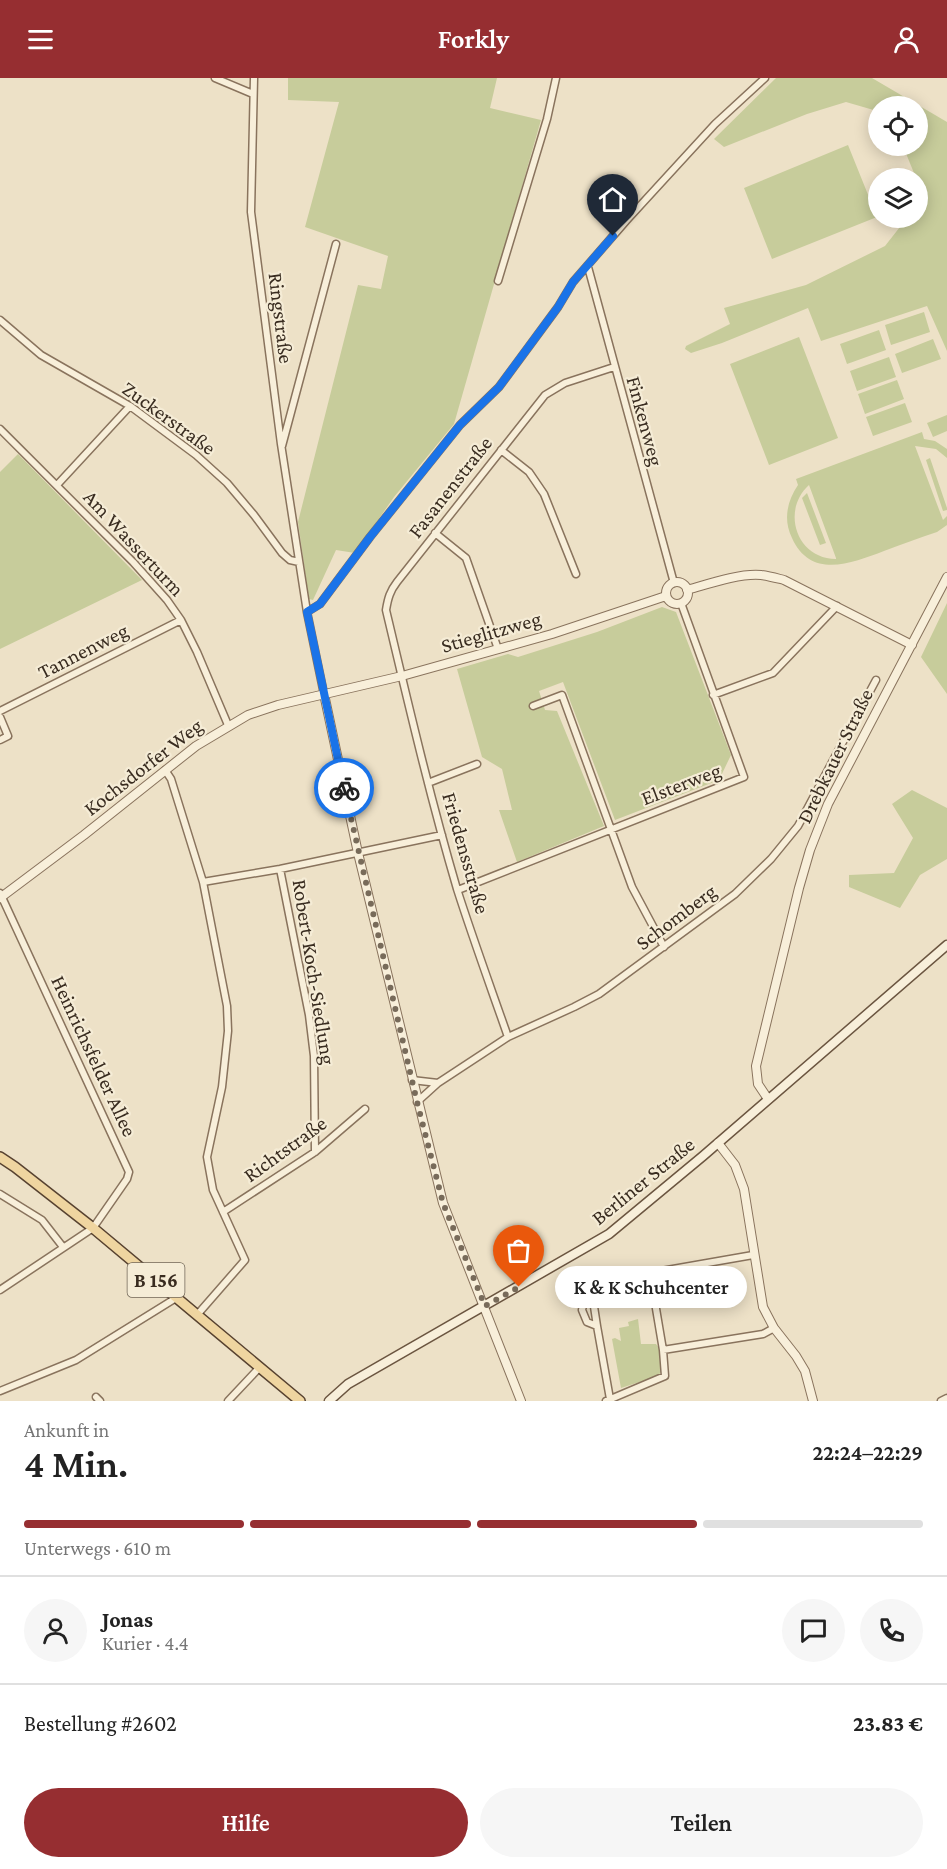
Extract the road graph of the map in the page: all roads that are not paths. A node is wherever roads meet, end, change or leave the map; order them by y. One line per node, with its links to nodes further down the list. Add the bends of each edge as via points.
1 (215, 78): 5 (street)
2 (254, 78): 5 (street, Ringstraße)
3 (556, 78): 8 (street)
4 (765, 78): 7 (street, via 714,124)
5 (253, 94): 13 (street, Ringstraße, via 251,212)
6 (336, 243): 13 (street)
7 (588, 267): 10 (street, Finkenweg); 25 (street, via 573,282 499,387 460,425 320,604)
8 (498, 281)
9 (0, 320): 11 (street, Zuckerstraße, via 41,355)
10 (614, 367): 14 (street, Fasanenstraße, via 554,388); 20 (street, Finkenweg)
11 (130, 406): 15 (street, Am Wasserturm); 17 (street, Zuckerstraße, via 227,483 282,553)
12 (0, 429): 15 (street, Am Wasserturm)
13 (282, 449): 17 (street, Ringstraße)
14 (501, 450): 16 (street, Fasanenstraße); 18 (street, via 529,472 544,494)
15 (57, 485): 26 (street, Am Wasserturm, via 133,562)
16 (435, 533): 28 (street, via 466,558); 29 (street, Fasanenstraße, via 389,592 386,610)
17 (299, 562): 25 (street, Ringstraße)
18 (576, 574)
19 (947, 577): 27 (street, Drebkauer Straße)
20 (674, 583): 21 (street); 22 (street, via 668,587)
21 (687, 590): 23 (street); 24 (street, via 759,575 784,580)
22 (666, 596): 23 (street, via 670,602); 28 (street, Stieglitzweg)
23 (681, 603): 32 (street, Elsterweg)
24 (837, 606): 27 (street); 32 (street, via 773,673)
25 (307, 612): 31 (street, Ringstraße)
26 (181, 620): 34 (street, Tannenweg); 36 (street, Am Wasserturm)
27 (912, 645): 53 (street, Drebkauer Straße, via 828,804 810,850 756,1066 758,1084)
28 (498, 649): 29 (street, Stieglitzweg)
29 (402, 676): 31 (street, Stieglitzweg); 40 (street, Friedensstraße)
30 (876, 680): 49 (street, Schomberg, via 798,826 735,894)
31 (324, 694): 36 (street, Kochsdorfer Weg, via 263,709); 43 (street)
32 (713, 695): 41 (street, Elsterweg, via 744,777)
33 (532, 706): 41 (street, via 562,695)
34 (0, 711)
35 (0, 717): 37 (street, via 8,736)
36 (228, 725): 39 (street, Kochsdorfer Weg)
37 (0, 740)
38 (477, 764): 40 (street)
39 (165, 770): 45 (street); 47 (street, Kochsdorfer Weg)
40 (428, 783): 42 (street, Friedensstraße)
41 (611, 830): 46 (street, Elsterweg); 49 (street, via 632,887)
42 (442, 835): 43 (street, Robert-Koch-Siedlung); 46 (street, Friedensstraße)
43 (358, 853): 44 (street, Robert-Koch-Siedlung); 51 (street)
44 (280, 869): 45 (street, Robert-Koch-Siedlung); 57 (street, Robert-Koch-Siedlung, via 309,1015 314,1056)
45 (203, 882): 60 (street, via 227,1006 222,1087 207,1157 213,1190)
46 (458, 890): 50 (street, Friedensstraße)
47 (1, 896): 61 (street, Heinrichsfelder Allee, via 129,1169 127,1179)
48 (947, 945): 53 (main road, Berliner Straße)
49 (664, 947): 50 (street, Schomberg, via 599,994)
50 (508, 1036): 52 (street, Schomberg)
51 (412, 1080): 52 (street); 54 (street)
52 (438, 1083): 54 (street, Schomberg)
53 (768, 1099): 56 (main road, Berliner Straße)
54 (417, 1102): 66 (street, via 443,1203)
55 (365, 1109): 57 (street, Richtstraße)
56 (718, 1143): 63 (street, via 735,1165 744,1189); 66 (main road, Berliner Straße, via 609,1234)
57 (315, 1152): 60 (street, Richtstraße)
58 (0, 1157): 61 (main road, B 156)
59 (0, 1194): 62 (street, via 42,1220)
60 (223, 1212): 67 (street, via 245,1260)
61 (93, 1228): 62 (street); 65 (main road, B 156)
62 (63, 1247): 64 (street)
63 (753, 1256): 69 (street, via 763,1307); 70 (street, via 650,1273)
64 (0, 1290)
65 (176, 1298): 67 (main road, B 156); 72 (street, via 76,1360)
66 (485, 1306): 77 (main road, Berliner Straße, via 348,1384); 78 (street)
67 (197, 1315): 71 (main road, B 156)
68 (597, 1326): 74 (street)
69 (774, 1328): 70 (street, via 764,1334); 79 (street, via 805,1371)
70 (663, 1350): 74 (street, via 664,1376)
71 (260, 1367): 75 (street); 76 (main road, B 156)
72 (0, 1391)
73 (947, 1398): 80 (street)
74 (608, 1400)
75 (228, 1401)
76 (300, 1401)
77 (329, 1401)
78 (521, 1401)
79 (813, 1401)
80 (941, 1401)

